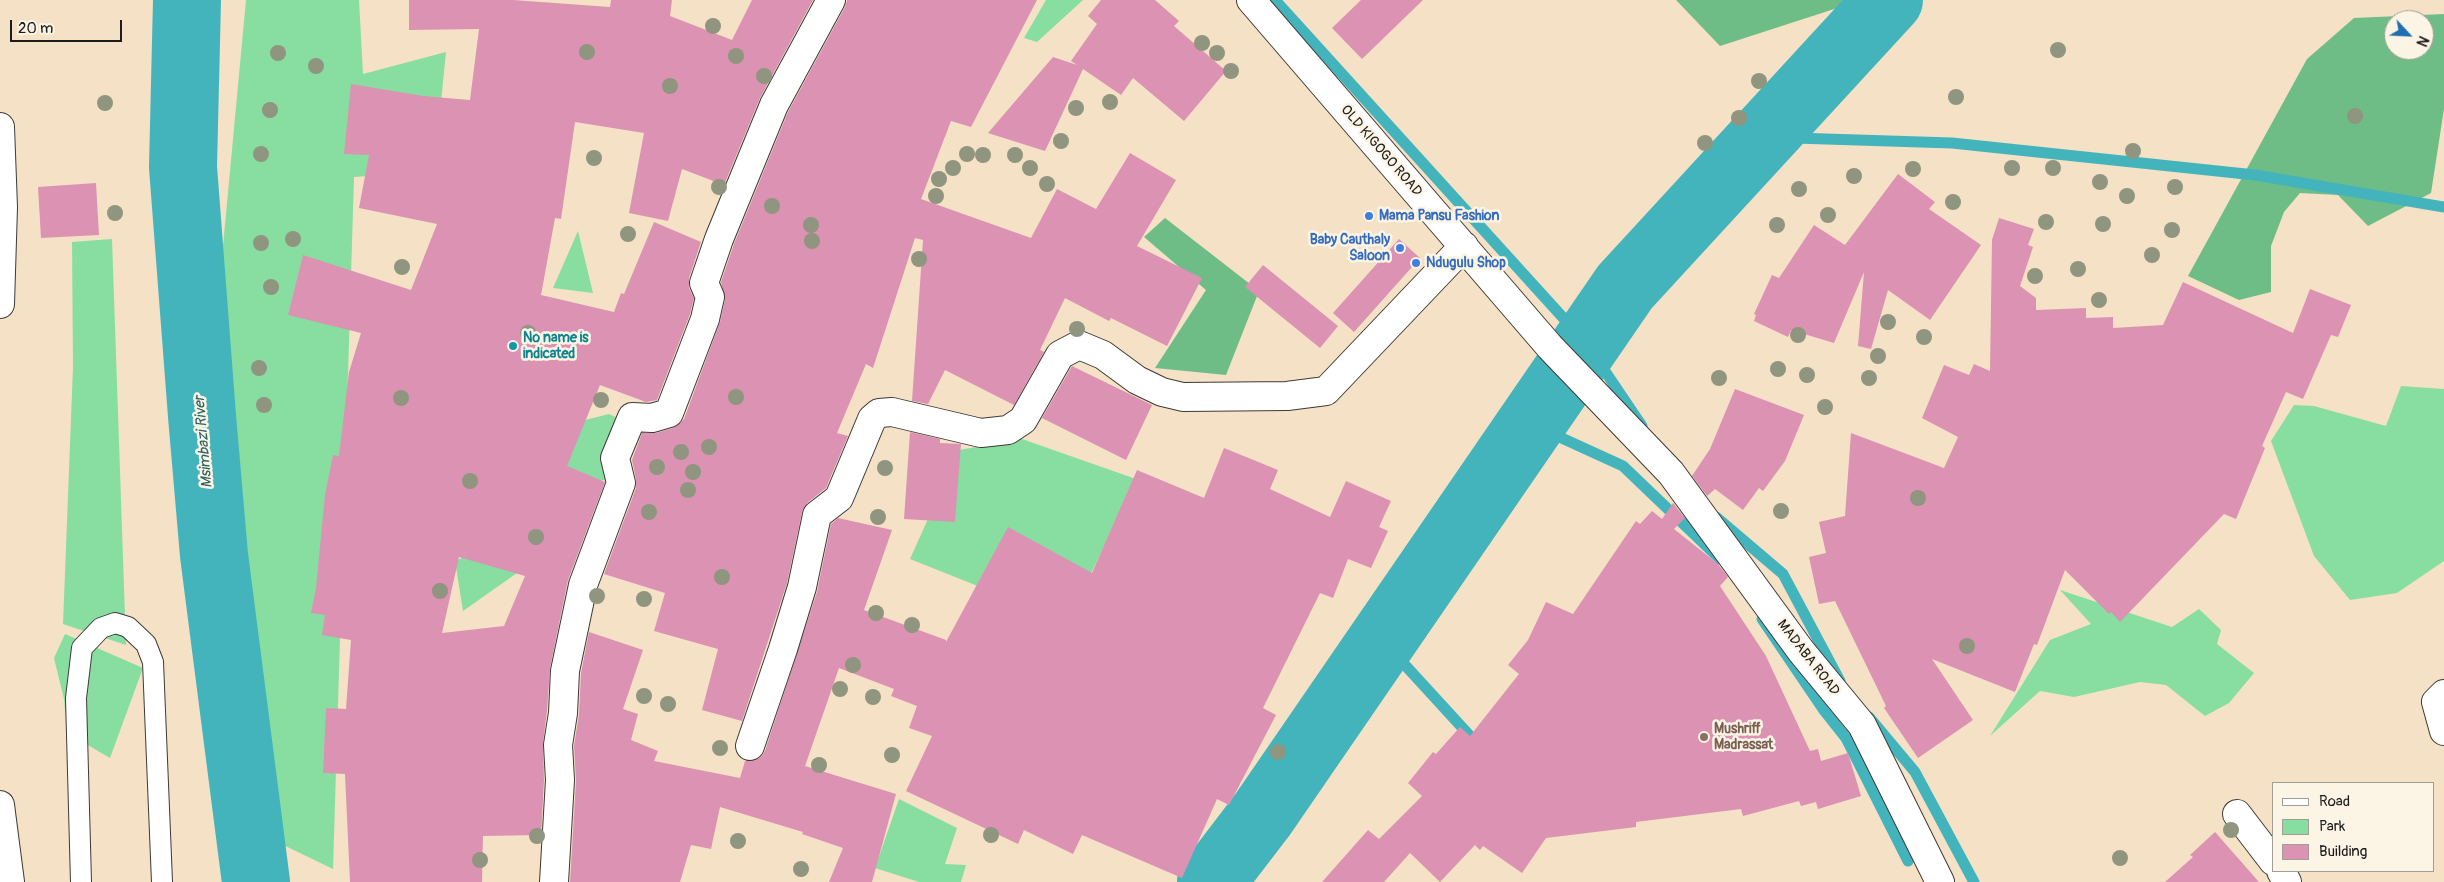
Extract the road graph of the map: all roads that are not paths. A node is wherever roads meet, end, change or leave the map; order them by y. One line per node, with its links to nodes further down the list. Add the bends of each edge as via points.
1 (831, 0): 16 (street, via 774,105 719,239 704,283 710,297 705,318 669,413 652,418 632,417 614,458 621,483 583,585 565,671 558,745 560,780)
2 (1251, 0): 4 (street, OLD KIGOGO ROAD)
3 (0, 127): 5 (street)
4 (1464, 246): 6 (street, OLD KIGOGO ROAD); 9 (street, via 1326,391 1288,396 1183,397 1162,392 1103,354 1079,345 1060,355 1022,420 1008,430 980,434 892,412 880,413 872,419 839,498 818,515 784,650)
5 (0, 304)
6 (1550, 347): 17 (street, MADABA ROAD, via 1677,480 1801,651 1862,726)
7 (2444, 694): 8 (street, via 2436,702)
8 (2444, 731)
9 (750, 746)
10 (0, 805): 13 (street)
11 (2237, 814): 12 (street)
12 (2272, 860)
13 (10, 882)
14 (81, 882): 15 (lane, via 76,698 82,648 101,628 115,623 128,627 146,644 154,662)
15 (162, 882)
16 (554, 882)
17 (1940, 882)

